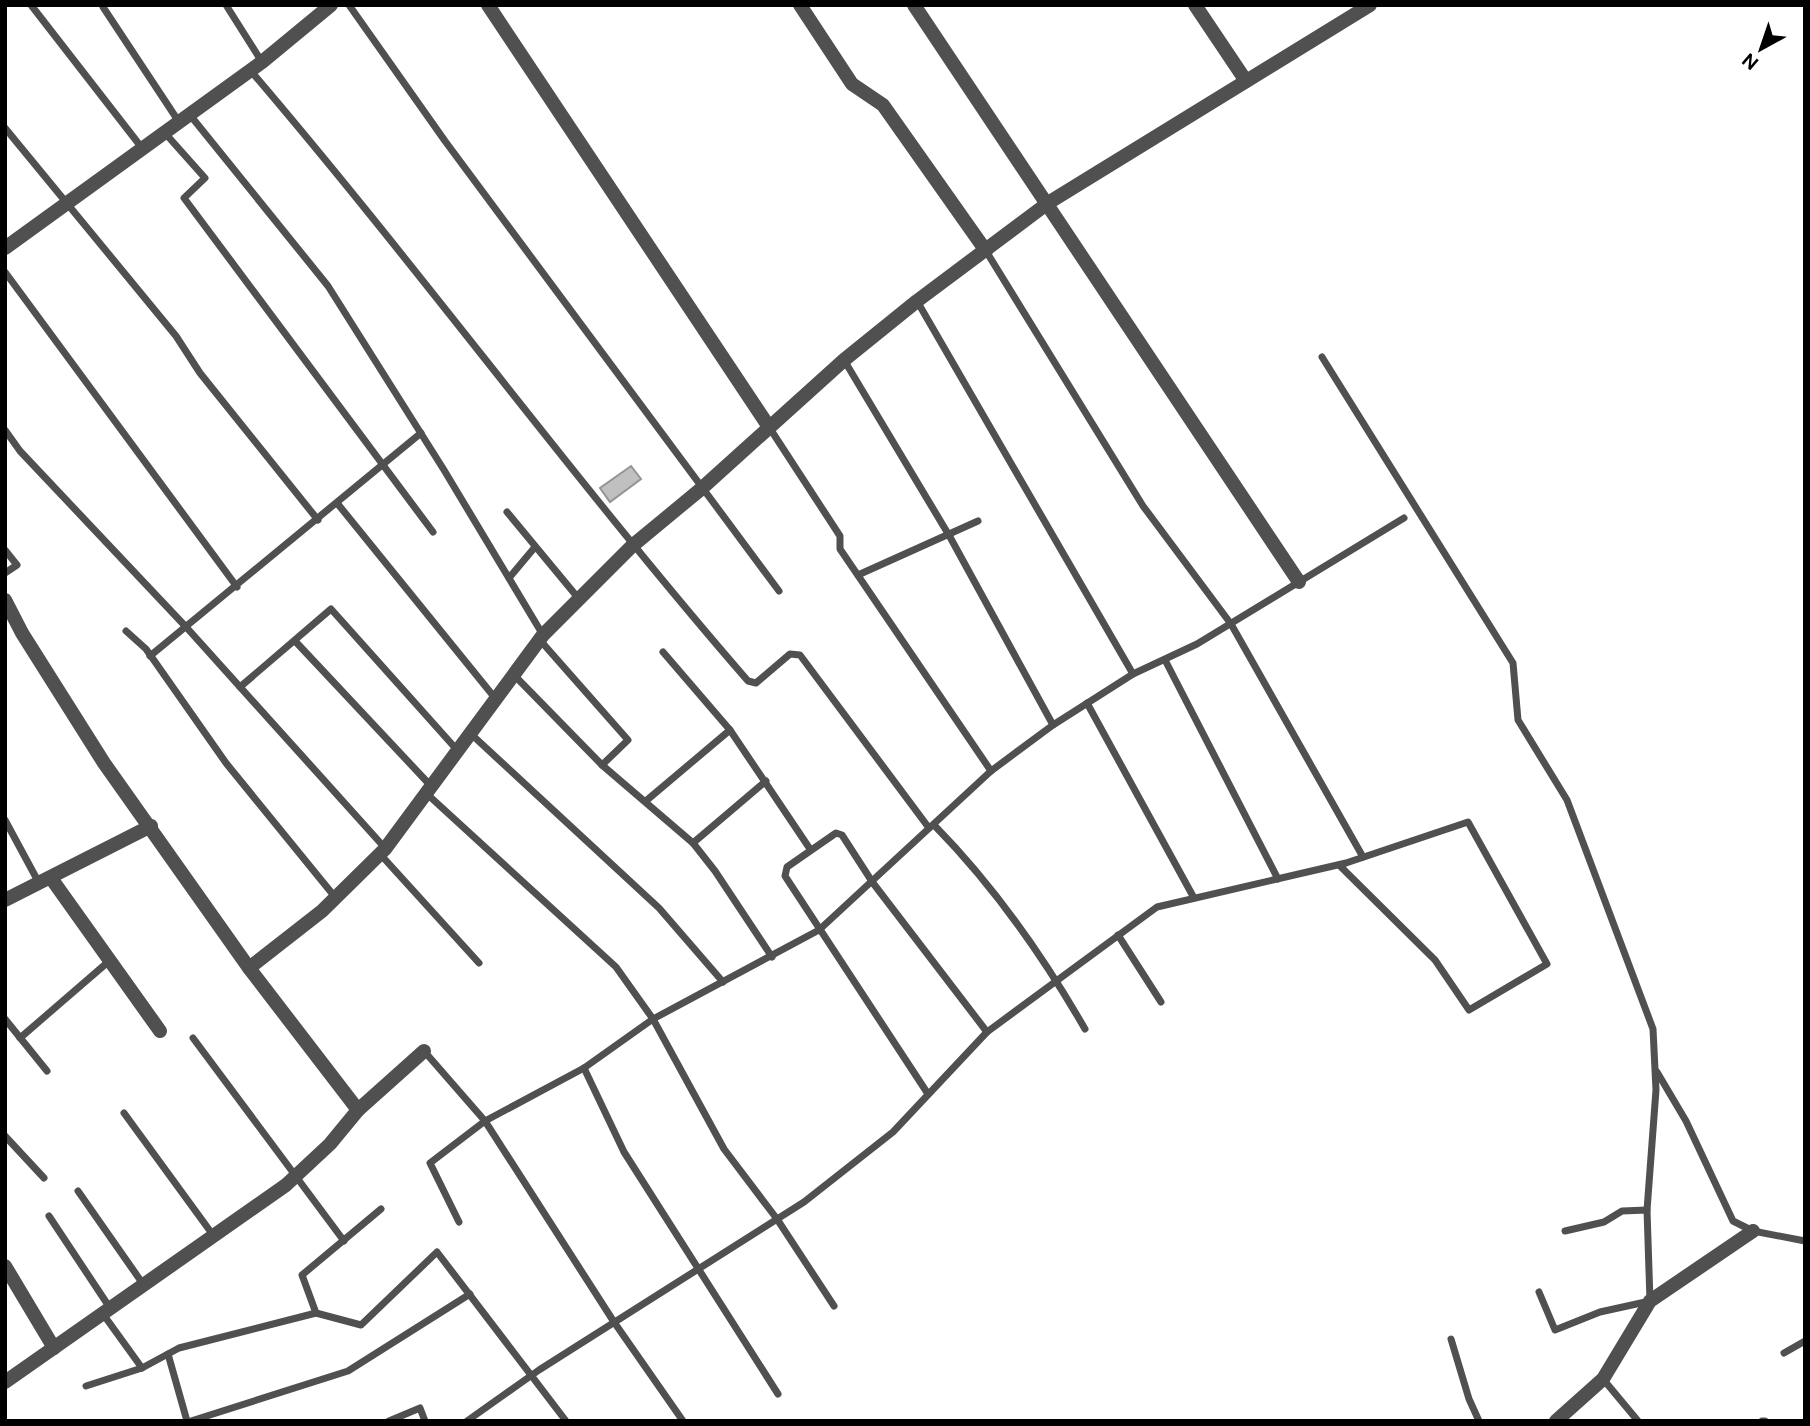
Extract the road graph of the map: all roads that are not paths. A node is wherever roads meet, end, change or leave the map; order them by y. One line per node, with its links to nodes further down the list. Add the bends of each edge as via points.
1 (31, 5): 16 (lane)
2 (226, 5): 11 (lane)
3 (331, 5): 11 (street)
4 (349, 5): 29 (lane)
5 (488, 5): 25 (street)
6 (800, 5): 20 (street, via 852,84 883,105)
7 (914, 5): 18 (street)
8 (1195, 5): 12 (street)
9 (1370, 5): 12 (street)
10 (103, 7): 13 (lane)
11 (256, 66): 13 (street); 38 (lane)
12 (1246, 81): 18 (street)
13 (184, 118): 15 (street); 27 (lane, via 328,286)
14 (5, 128): 17 (lane)
15 (164, 132): 16 (street); 28 (lane, via 205,178 184,198)
16 (142, 148): 17 (street)
17 (69, 202): 19 (street); 33 (lane)
18 (1048, 203): 20 (street); 43 (street)
19 (5, 248)
20 (986, 251): 22 (street); 48 (lane, via 1143,506)
21 (5, 272): 44 (lane)
22 (917, 301): 24 (street); 57 (lane)
23 (1322, 357): 102 (lane, via 1513,663 1518,720 1567,800 1616,923 1653,1029)
24 (844, 360): 25 (street); 36 (lane)
25 (769, 427): 29 (street); 41 (lane, via 840,536 840,549)
26 (5, 430): 49 (lane)
27 (421, 433): 28 (lane); 42 (lane)
28 (382, 466): 30 (lane); 35 (lane)
29 (701, 489): 38 (street); 45 (lane)
30 (337, 503): 33 (lane); 59 (lane)
31 (507, 512): 37 (lane)
32 (1404, 518): 43 (lane)
33 (318, 520): 44 (lane)
34 (978, 521): 36 (lane)
35 (433, 532)
36 (950, 537): 41 (lane); 61 (lane)
37 (535, 547): 42 (lane); 46 (lane)
38 (632, 547): 46 (street); 72 (lane, via 752,684 790,654 800,655)
39 (5, 550): 40 (lane, via 17,565)
40 (5, 573)
41 (858, 575): 66 (lane)
42 (509, 578): 51 (lane)
43 (1299, 582): 48 (lane)
44 (237, 587): 49 (lane)
45 (779, 591)
46 (580, 599): 51 (street)
47 (5, 600): 71 (street, via 104,763)
48 (1231, 624): 55 (lane); 76 (lane)
49 (187, 628): 54 (lane); 58 (lane)
50 (126, 631): 54 (lane)
51 (541, 637): 56 (street); 65 (lane, via 628,740)
52 (295, 641): 58 (lane); 64 (lane, via 331,609); 68 (lane)
53 (663, 652): 62 (lane)
54 (150, 656): 81 (lane, via 226,763)
55 (1164, 660): 57 (lane); 78 (lane)
56 (512, 673): 59 (street); 65 (lane)
57 (1133, 674): 60 (lane)
58 (240, 687): 75 (lane)
59 (495, 698): 63 (street)
60 (1087, 703): 61 (lane); 82 (lane)
61 (1053, 725): 66 (lane)
62 (730, 730): 67 (lane); 69 (lane)
63 (471, 734): 64 (street); 91 (lane, via 659,908)
64 (458, 751): 68 (street)
65 (602, 765): 69 (lane)
66 (991, 771): 72 (lane)
67 (766, 781): 73 (lane); 74 (lane)
68 (429, 790): 75 (street); 94 (lane, via 616,967)
69 (647, 800): 73 (lane)
70 (5, 820): 79 (lane)
71 (151, 826): 79 (street); 89 (street)
72 (932, 827): 80 (lane); 90 (lane, via 973,865)
73 (693, 843): 86 (lane)
74 (810, 849): 80 (lane, via 839,833); 84 (lane, via 784,871)
75 (382, 851): 81 (street); 88 (lane)
76 (1363, 858): 77 (lane); 77 (lane, via 1468,822 1547,964 1469,1010 1435,960)
77 (1339, 865): 78 (lane)
78 (1278, 879): 82 (lane)
79 (45, 881): 83 (street); 87 (street)
80 (873, 883): 84 (lane); 97 (lane)
81 (336, 898): 89 (street)
82 (1194, 898): 85 (lane, via 1157,907)
83 (5, 900)
84 (819, 930): 86 (lane); 104 (lane)
85 (1118, 935): 90 (lane); 92 (lane)
86 (772, 957): 91 (lane)
87 (108, 962): 96 (street); 98 (lane)
88 (479, 963)
89 (249, 968): 105 (street)
90 (1057, 980): 95 (lane); 97 (lane)
91 (723, 982): 94 (lane)
92 (1161, 1002)
93 (5, 1019): 98 (lane)
94 (653, 1019): 101 (lane); 115 (lane, via 724,1149)
95 (1085, 1029)
96 (160, 1031)
97 (987, 1031): 104 (lane)
98 (20, 1038): 103 (lane)
99 (193, 1038): 110 (lane)
100 (424, 1051): 105 (street); 107 (lane)
101 (584, 1068): 107 (lane); 123 (lane, via 624,1152)
102 (1655, 1068): 113 (lane, via 1655,1131); 118 (lane, via 1734,1222)
103 (47, 1071)
104 (928, 1094): 115 (lane, via 893,1132)
105 (358, 1110): 110 (street)
106 (124, 1113): 119 (lane)
107 (485, 1121): 116 (lane, via 430,1163); 131 (lane)
108 (5, 1136): 109 (lane)
109 (44, 1178)
110 (294, 1178): 119 (street); 120 (lane)
111 (78, 1191): 124 (lane)
112 (381, 1209): 120 (lane)
113 (1647, 1210): 117 (lane, via 1622,1211 1604,1222); 127 (lane)
114 (49, 1216): 129 (lane)
115 (777, 1219): 123 (lane); 128 (lane)
116 (459, 1222)
117 (1565, 1231)
118 (1753, 1231): 121 (lane); 127 (street)
119 (214, 1236): 124 (street)
120 (344, 1241): 130 (lane, via 302,1275)
121 (1805, 1241)
122 (5, 1266): 134 (street)
123 (698, 1269): 131 (lane); 142 (lane)
124 (144, 1285): 129 (street)
125 (1539, 1292): 127 (lane, via 1555,1330 1600,1312)
126 (470, 1294): 130 (lane, via 437,1252 360,1325); 138 (lane); 143 (lane, via 348,1371)
127 (1650, 1301): 139 (street)
128 (834, 1307)
129 (106, 1311): 134 (street); 137 (lane)
130 (316, 1313): 136 (lane)
131 (614, 1322): 138 (lane); 148 (lane)
132 (1451, 1339): 149 (lane)
133 (1805, 1341): 135 (lane)
134 (54, 1348): 140 (street)
135 (1784, 1353)
136 (168, 1354): 137 (lane); 143 (lane)
137 (142, 1368): 141 (lane)
138 (532, 1375): 146 (lane); 147 (lane)
139 (1603, 1379): 150 (street); 151 (lane)
140 (5, 1382)
141 (86, 1387)
142 (778, 1394)
143 (189, 1421)
144 (389, 1421): 145 (lane, via 420,1408)
145 (425, 1421)
146 (467, 1421)
147 (566, 1421)
148 (683, 1421)
149 (1479, 1421)
150 (1556, 1421)
151 (1638, 1421)

